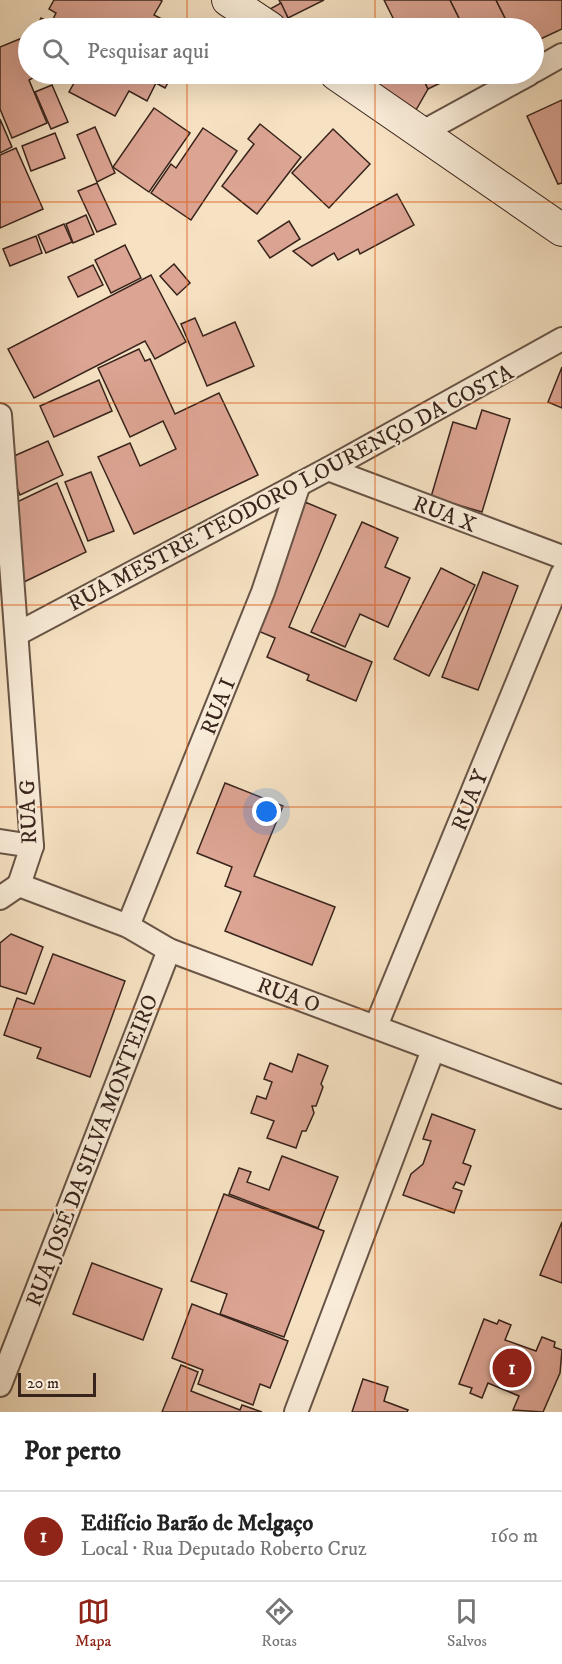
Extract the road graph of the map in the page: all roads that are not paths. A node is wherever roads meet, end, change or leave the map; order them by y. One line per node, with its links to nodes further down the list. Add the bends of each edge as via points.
1 (228, 0): 2 (street)
2 (255, 18)
3 (562, 55): 4 (street)
4 (544, 65)
5 (351, 84): 7 (street)
6 (511, 84): 7 (street)
7 (423, 132): 8 (street)
8 (562, 230)
9 (562, 339): 11 (street, RUA MESTRE TEODORO LOURENÇO DA COSTA)
10 (0, 415): 15 (street, RUA G)
11 (328, 469): 12 (street, RUA MESTRE TEODORO LOURENÇO DA COSTA); 13 (street, RUA X)
12 (299, 484): 15 (street, RUA MESTRE TEODORO LOURENÇO DA COSTA); 20 (street, RUA I, via 263,592)
13 (562, 557)
14 (562, 574): 22 (street, RUA Y)
15 (17, 634): 17 (street, RUA G)
16 (0, 841): 17 (street)
17 (32, 846): 18 (street, RUA G)
18 (19, 885): 19 (street); 20 (street, RUA O)
19 (0, 898)
20 (128, 926): 21 (street, RUA O)
21 (169, 950): 22 (street, RUA O); 25 (street, RUA JOSÉ DA SILVA MONTEIRO)
22 (376, 1026): 23 (street, RUA O)
23 (434, 1050): 24 (street, RUA O); 26 (street)
24 (562, 1097)
25 (0, 1384)
26 (296, 1412)

